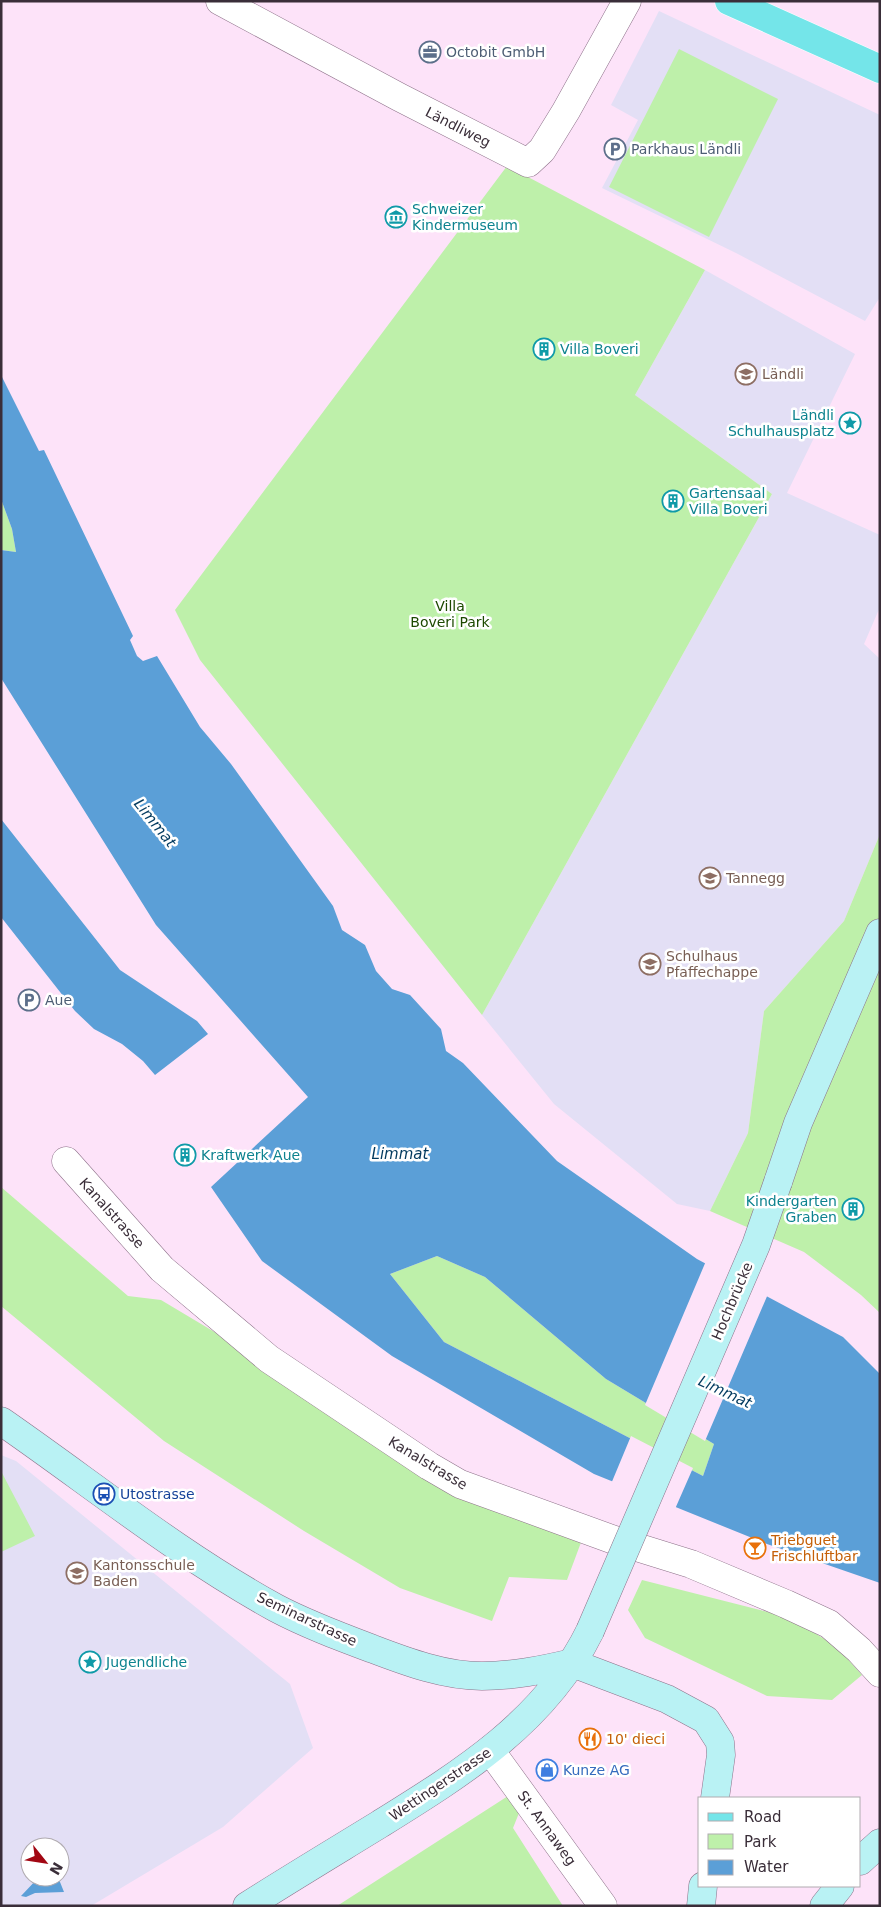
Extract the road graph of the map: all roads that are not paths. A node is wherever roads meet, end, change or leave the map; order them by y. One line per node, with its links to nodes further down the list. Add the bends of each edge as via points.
1 (220, 1): 2 (street, Ländliweg, via 528,163 542,150)
2 (627, 1)
3 (728, 1): 4 (main road)
4 (880, 69)
5 (880, 933): 8 (main road, Hochbrücke, bridge, via 798,1123 756,1245 590,1631)
6 (66, 1161): 9 (street, Kanalstrasse, via 162,1269 269,1359 428,1466 460,1484 690,1564 786,1604 829,1624)
7 (1, 1421): 8 (main road, Seminarstrasse, via 209,1569 277,1608 347,1639 411,1664 459,1674 524,1674)
8 (572, 1664): 10 (main road, Wettingerstrasse, via 544,1699); 11 (main road, via 667,1699 706,1720 720,1742)
9 (880, 1673)
10 (490, 1750): 16 (main road, Wettingerstrasse, via 434,1790); 17 (street, St. Annaweg)
11 (715, 1797)
12 (880, 1843): 13 (main road)
13 (861, 1860)
14 (703, 1887): 18 (main road)
15 (839, 1887): 19 (main road)
16 (247, 1906)
17 (603, 1906)
18 (701, 1906)
19 (824, 1906)

